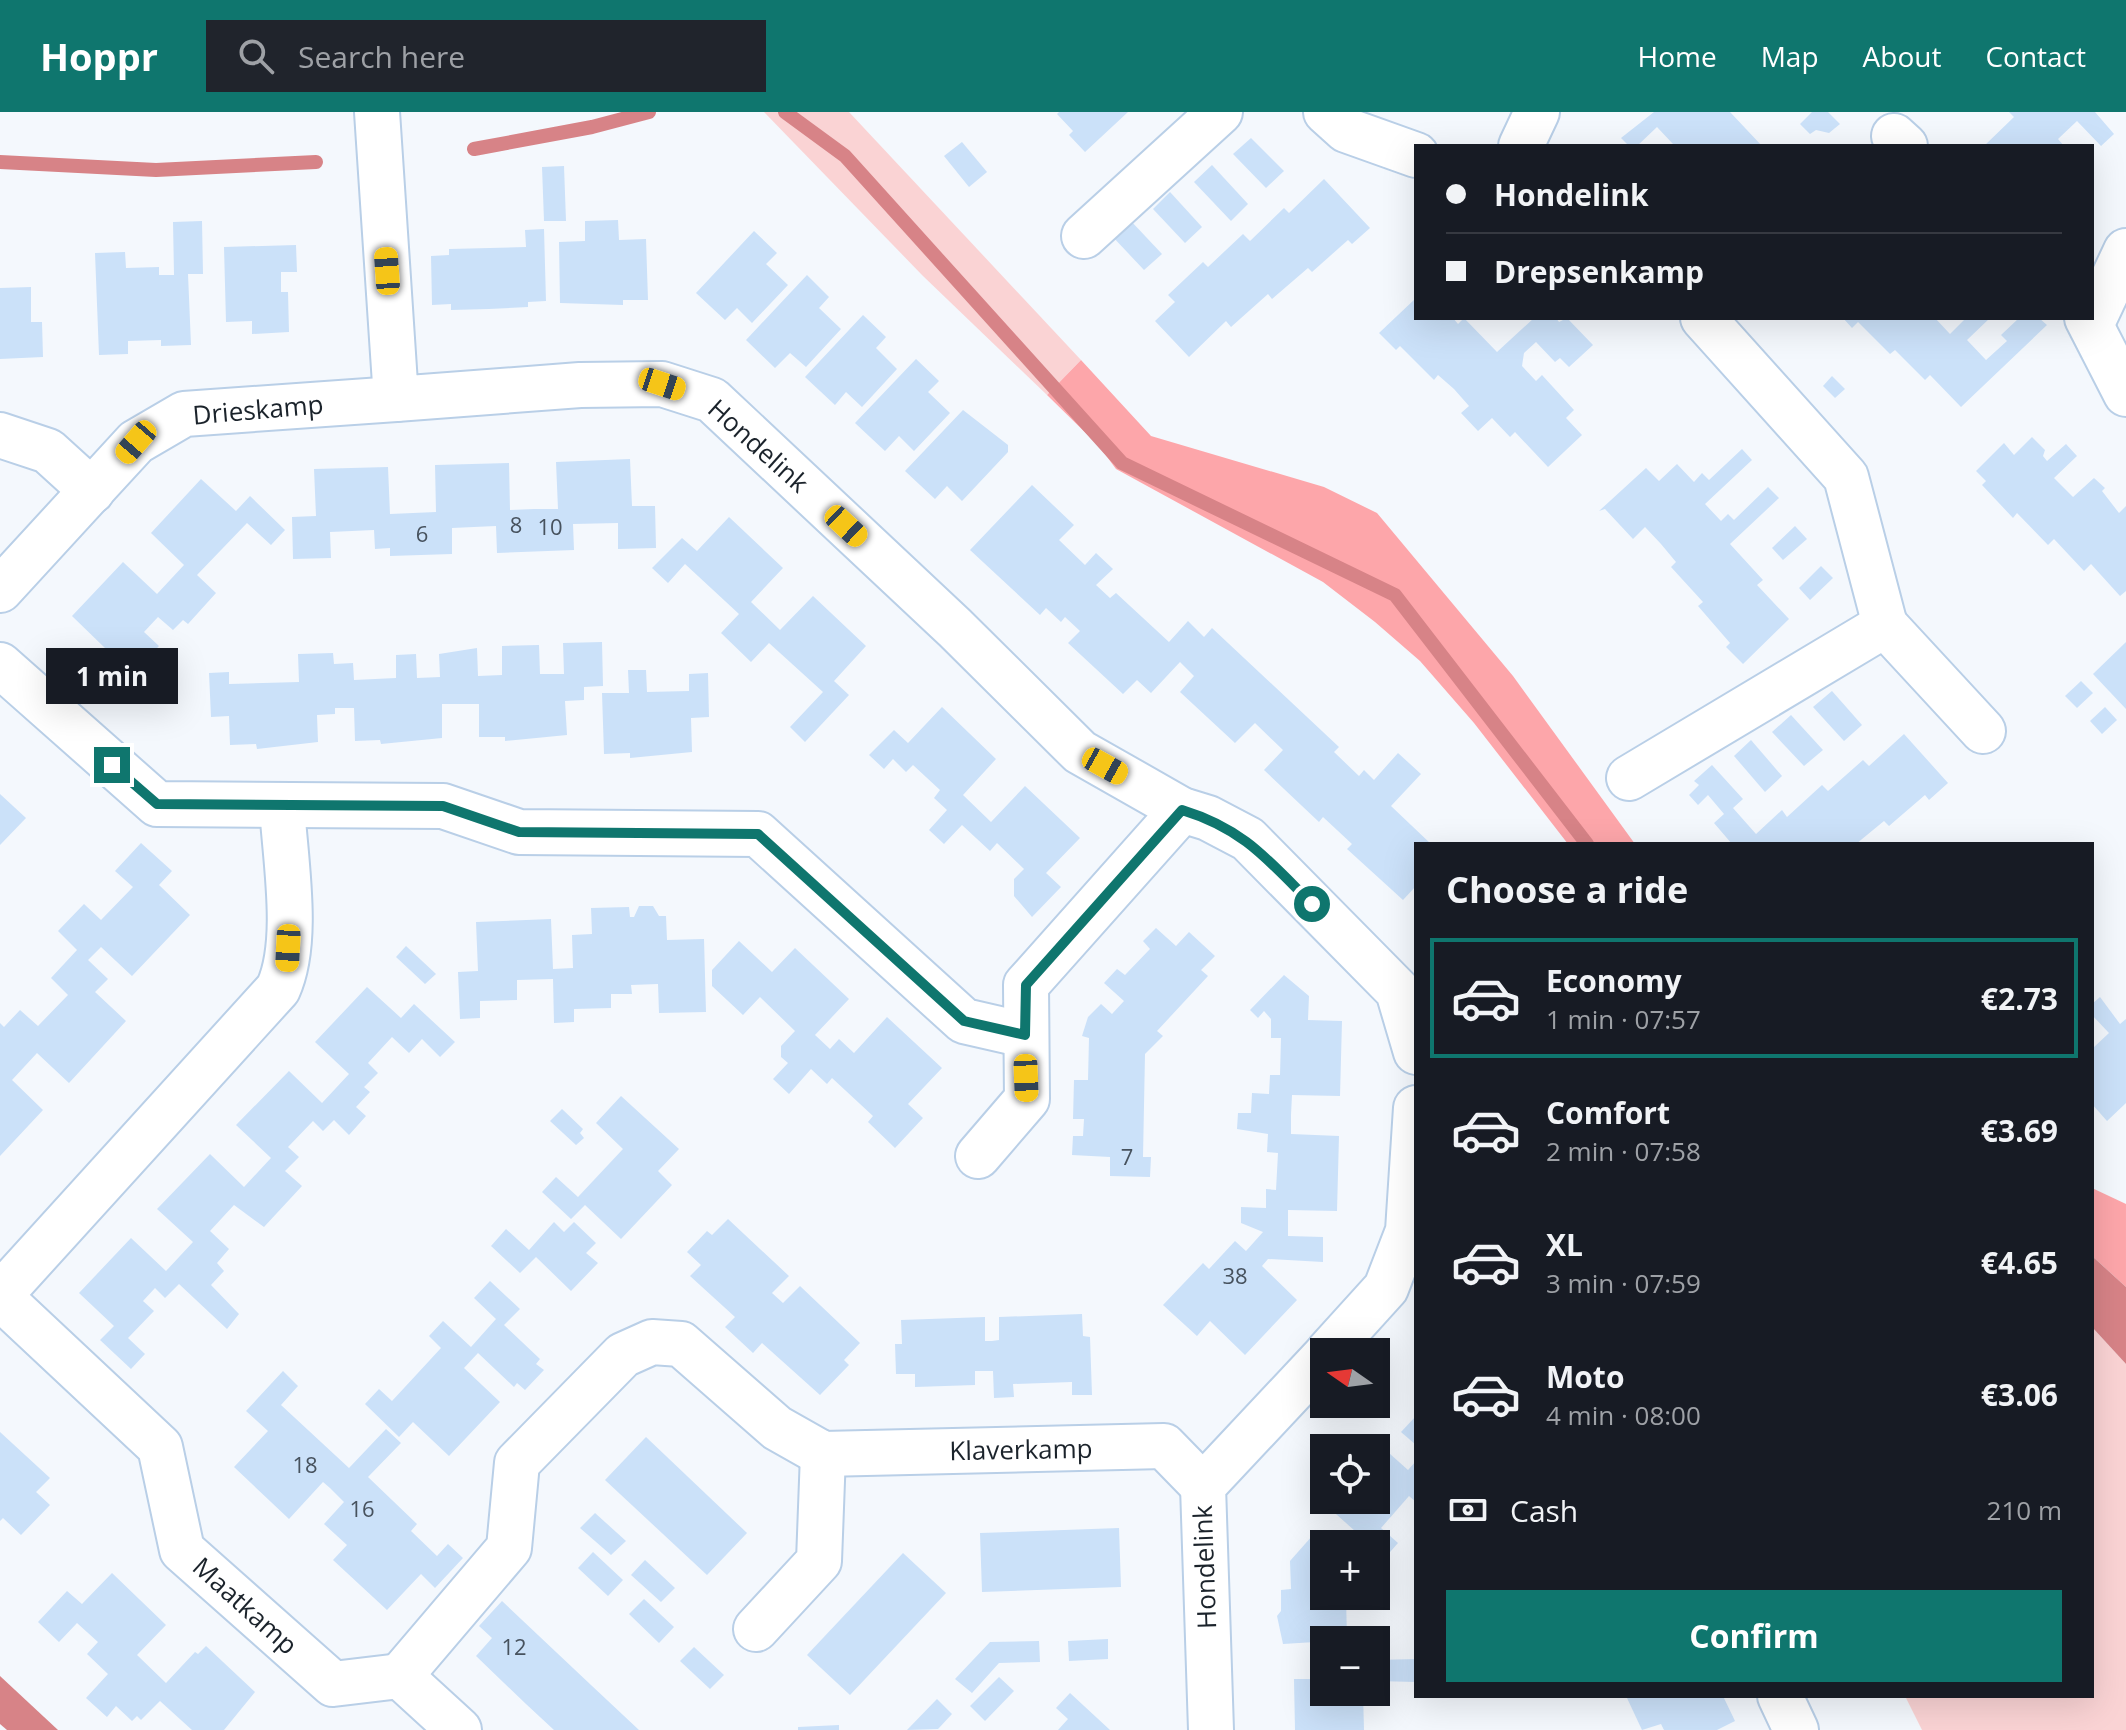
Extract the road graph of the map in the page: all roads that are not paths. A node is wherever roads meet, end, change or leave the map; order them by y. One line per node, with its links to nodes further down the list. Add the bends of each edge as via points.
1 (377, 112): 13 (street)
2 (1220, 112): 7 (street)
3 (1326, 112): 6 (street, via 1346,130)
4 (1537, 112): 5 (street)
5 (1522, 144)
6 (1414, 154)
7 (1084, 236)
8 (2126, 251): 9 (street)
9 (2094, 311)
10 (1705, 320): 17 (street, via 1846,477)
11 (2089, 320): 12 (street)
12 (2123, 380)
13 (396, 399): 15 (street, Drieskamp, via 184,414 136,442); 22 (street, Hondelink, via 662,384 712,400 1080,752)
14 (0, 435): 15 (street, via 48,451)
15 (92, 491): 16 (street, Drieskamp)
16 (0, 590)
17 (1885, 625): 19 (street); 20 (street)
18 (0, 665): 21 (street, via 157,804)
19 (1983, 731)
20 (1629, 778)
21 (282, 806): 23 (street, via 443,806 519,832 758,834 964,1021); 28 (street, Maatkamp, via 289,925 287,970 278,989)
22 (1182, 810): 23 (street, via 1026,985); 24 (street, Hondelink, via 1248,839 1398,991)
23 (1025, 1035): 25 (street, via 1027,1099)
24 (1414, 1045)
25 (978, 1156)
26 (1414, 1165): 27 (street)
27 (1413, 1194): 29 (street, via 1408,1231 1386,1288)
28 (0, 1296): 34 (street, Maatkamp, via 160,1447 182,1550 333,1684)
29 (1341, 1338)
30 (1310, 1372): 32 (street, Hondelink)
31 (823, 1454): 32 (street, Klaverkamp, via 1164,1446); 33 (street, via 819,1561); 34 (street, via 777,1428 681,1344 652,1342 623,1355 517,1463 509,1548)
32 (1203, 1486): 37 (street, Hondelink)
33 (756, 1629)
34 (400, 1676): 36 (street)
35 (1781, 1698): 38 (street)
36 (459, 1730)
37 (1211, 1730)
38 (1796, 1730)

